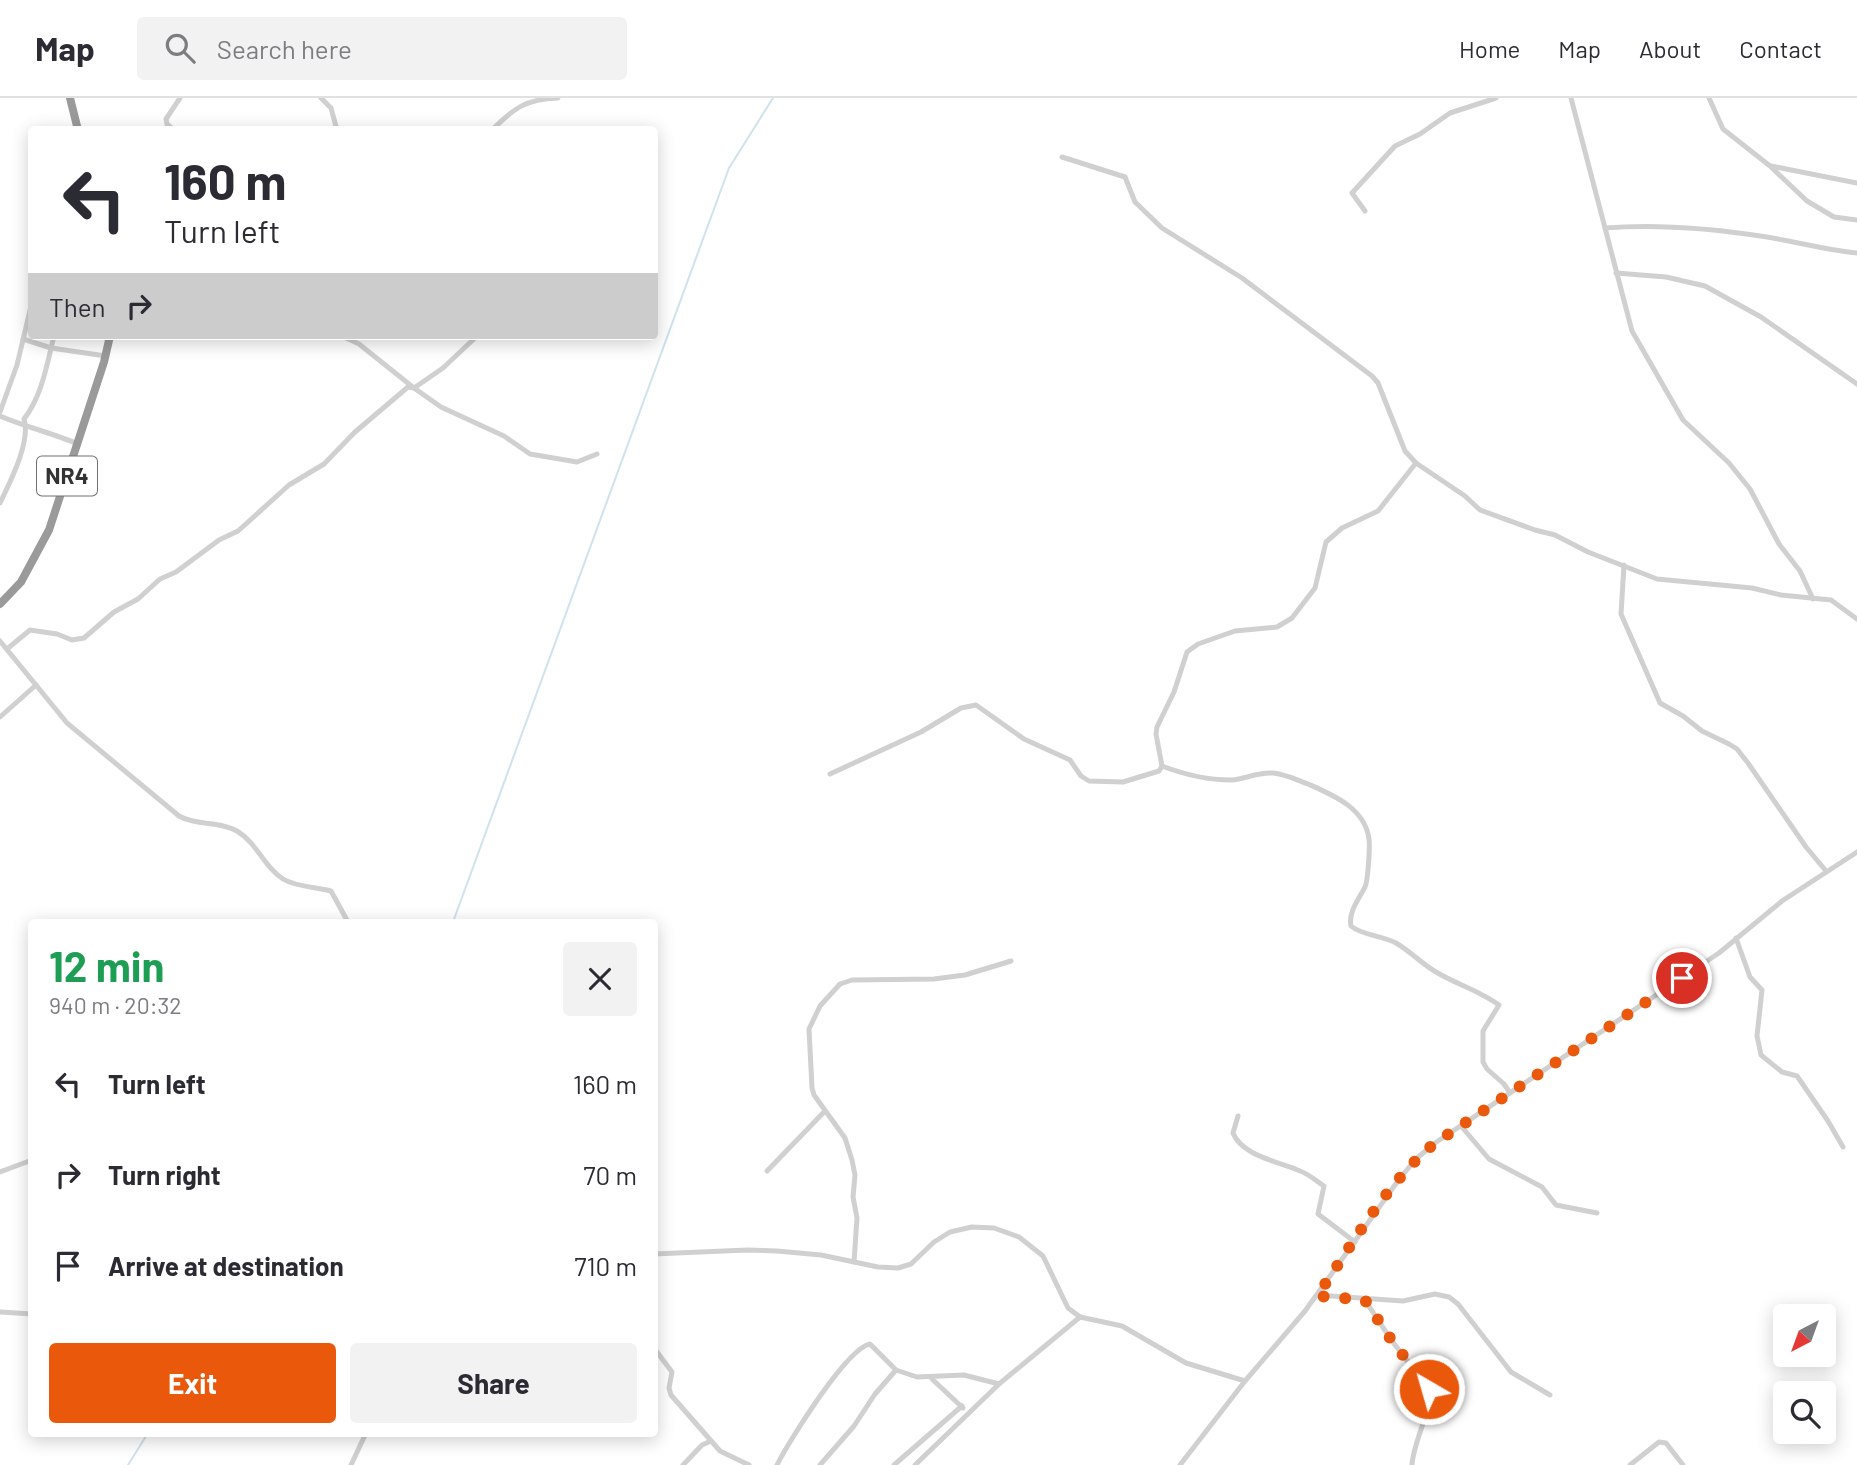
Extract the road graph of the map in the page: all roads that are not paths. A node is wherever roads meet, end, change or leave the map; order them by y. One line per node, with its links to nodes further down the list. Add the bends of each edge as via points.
1 (70, 98): 8 (highway)
2 (180, 98): 9 (street, via 166,119)
3 (321, 98): 10 (street, via 331,108)
4 (558, 98): 11 (street, via 515,108)
5 (1496, 98): 15 (street, via 1450,113 1390,149 1352,193)
6 (1571, 98): 17 (street)
7 (1709, 98): 13 (street, via 1723,129)
8 (77, 126)
9 (169, 126)
10 (336, 126)
11 (496, 126)
12 (1062, 156): 34 (street, via 1125,177 1135,201 1162,228 1242,278 1372,376 1400,442)
13 (1770, 166): 14 (street); 16 (street, via 1828,215)
14 (1857, 183)
15 (1365, 211)
16 (1857, 220)
17 (1605, 228): 18 (street, via 1672,227); 19 (street)
18 (1857, 253)
19 (1616, 273): 28 (street, via 1706,286 1761,317); 37 (street, via 1632,331 1678,412 1750,489)
20 (28, 318): 21 (street)
21 (23, 339): 26 (street); 30 (street)
22 (53, 340): 26 (street)
23 (109, 340): 27 (highway, NR4)
24 (350, 340): 29 (street)
25 (473, 340): 29 (street)
26 (51, 348): 27 (street); 31 (street, via 32,409 24,419)
27 (106, 356): 32 (highway, NR4)
28 (1857, 384)
29 (414, 388): 33 (street, via 536,457 577,462); 41 (street, via 408,387 388,403 324,464 289,485 238,531 160,579 85,638 72,640 30,631)
30 (0, 414): 31 (street)
31 (27, 428): 32 (street); 35 (street)
32 (78, 444): 38 (highway, NR4, via 42,546 21,582)
33 (597, 454)
34 (1416, 463): 36 (street, via 1480,510); 44 (street, via 1378,512 1342,528 1326,542 1315,588 1292,618 1277,627 1235,631 1187,652 1157,727)
35 (0, 503)
36 (1624, 565): 37 (street, via 1657,579); 47 (street, via 1621,614 1660,703 1737,749)
37 (1814, 599): 39 (street, via 1831,600)
38 (0, 604)
39 (1857, 619)
40 (0, 641): 41 (street)
41 (7, 649): 42 (street)
42 (36, 685): 43 (street); 48 (street, via 66,723 179,816 236,831 285,880 331,891)
43 (0, 717)
44 (1162, 766): 45 (street, via 1134,780 1089,781 1070,760 1024,739 976,705 961,708); 51 (street, via 1229,780 1256,773 1283,774 1348,804 1364,824 1370,847 1368,877 1350,917 1351,926 1394,942 1437,973 1499,1005 1483,1031 1483,1062)
45 (830, 774)
46 (1857, 852): 47 (street)
47 (1826, 871): 49 (street)
48 (346, 919)
49 (1736, 938): 51 (street); 55 (street, via 1750,977 1762,990 1757,1036 1761,1055 1782,1072 1797,1076)
50 (1011, 961): 52 (street, via 965,975 852,980 836,987 809,1029 812,1088)
51 (1510, 1093): 54 (street)
52 (825, 1111): 57 (street); 62 (street, via 847,1142 854,1170)
53 (1238, 1116): 60 (street, via 1233,1133 1239,1143 1324,1186 1318,1214)
54 (1461, 1126): 59 (street, via 1489,1159 1542,1187 1556,1206); 60 (street, via 1416,1159)
55 (1843, 1147)
56 (28, 1162): 58 (street)
57 (767, 1171)
58 (0, 1172)
59 (1597, 1213)
60 (1354, 1242): 63 (street)
61 (658, 1254): 62 (street, via 747,1250)
62 (854, 1262): 67 (street, via 905,1267 950,1232 994,1228 1019,1237 1042,1256 1068,1308)
63 (1317, 1296): 64 (street); 71 (street)
64 (1365, 1300): 73 (street, via 1449,1297 1511,1372); 86 (street, via 1429,1389)
65 (0, 1312): 66 (street)
66 (28, 1314)
67 (1080, 1317): 71 (street, via 1122,1326 1186,1363); 72 (street)
68 (658, 1353): 77 (street, via 673,1372 671,1395)
69 (896, 1370): 70 (street); 81 (street, via 875,1347 866,1345 832,1380); 82 (street)
70 (932, 1378): 72 (street, via 964,1375); 74 (street)
71 (1245, 1381): 85 (street)
72 (999, 1384): 75 (street)
73 (1550, 1395)
74 (962, 1406): 75 (street); 83 (street)
75 (968, 1412): 84 (street)
76 (364, 1437): 78 (street)
77 (711, 1441): 79 (street); 80 (street, via 725,1454)
78 (351, 1465)
79 (683, 1465)
80 (749, 1465)
81 (777, 1465)
82 (820, 1465)
83 (894, 1465)
84 (915, 1465)
85 (1180, 1465)
86 (1412, 1465)
87 (1630, 1465): 88 (street, via 1659,1442 1666,1443)
88 (1683, 1465)

